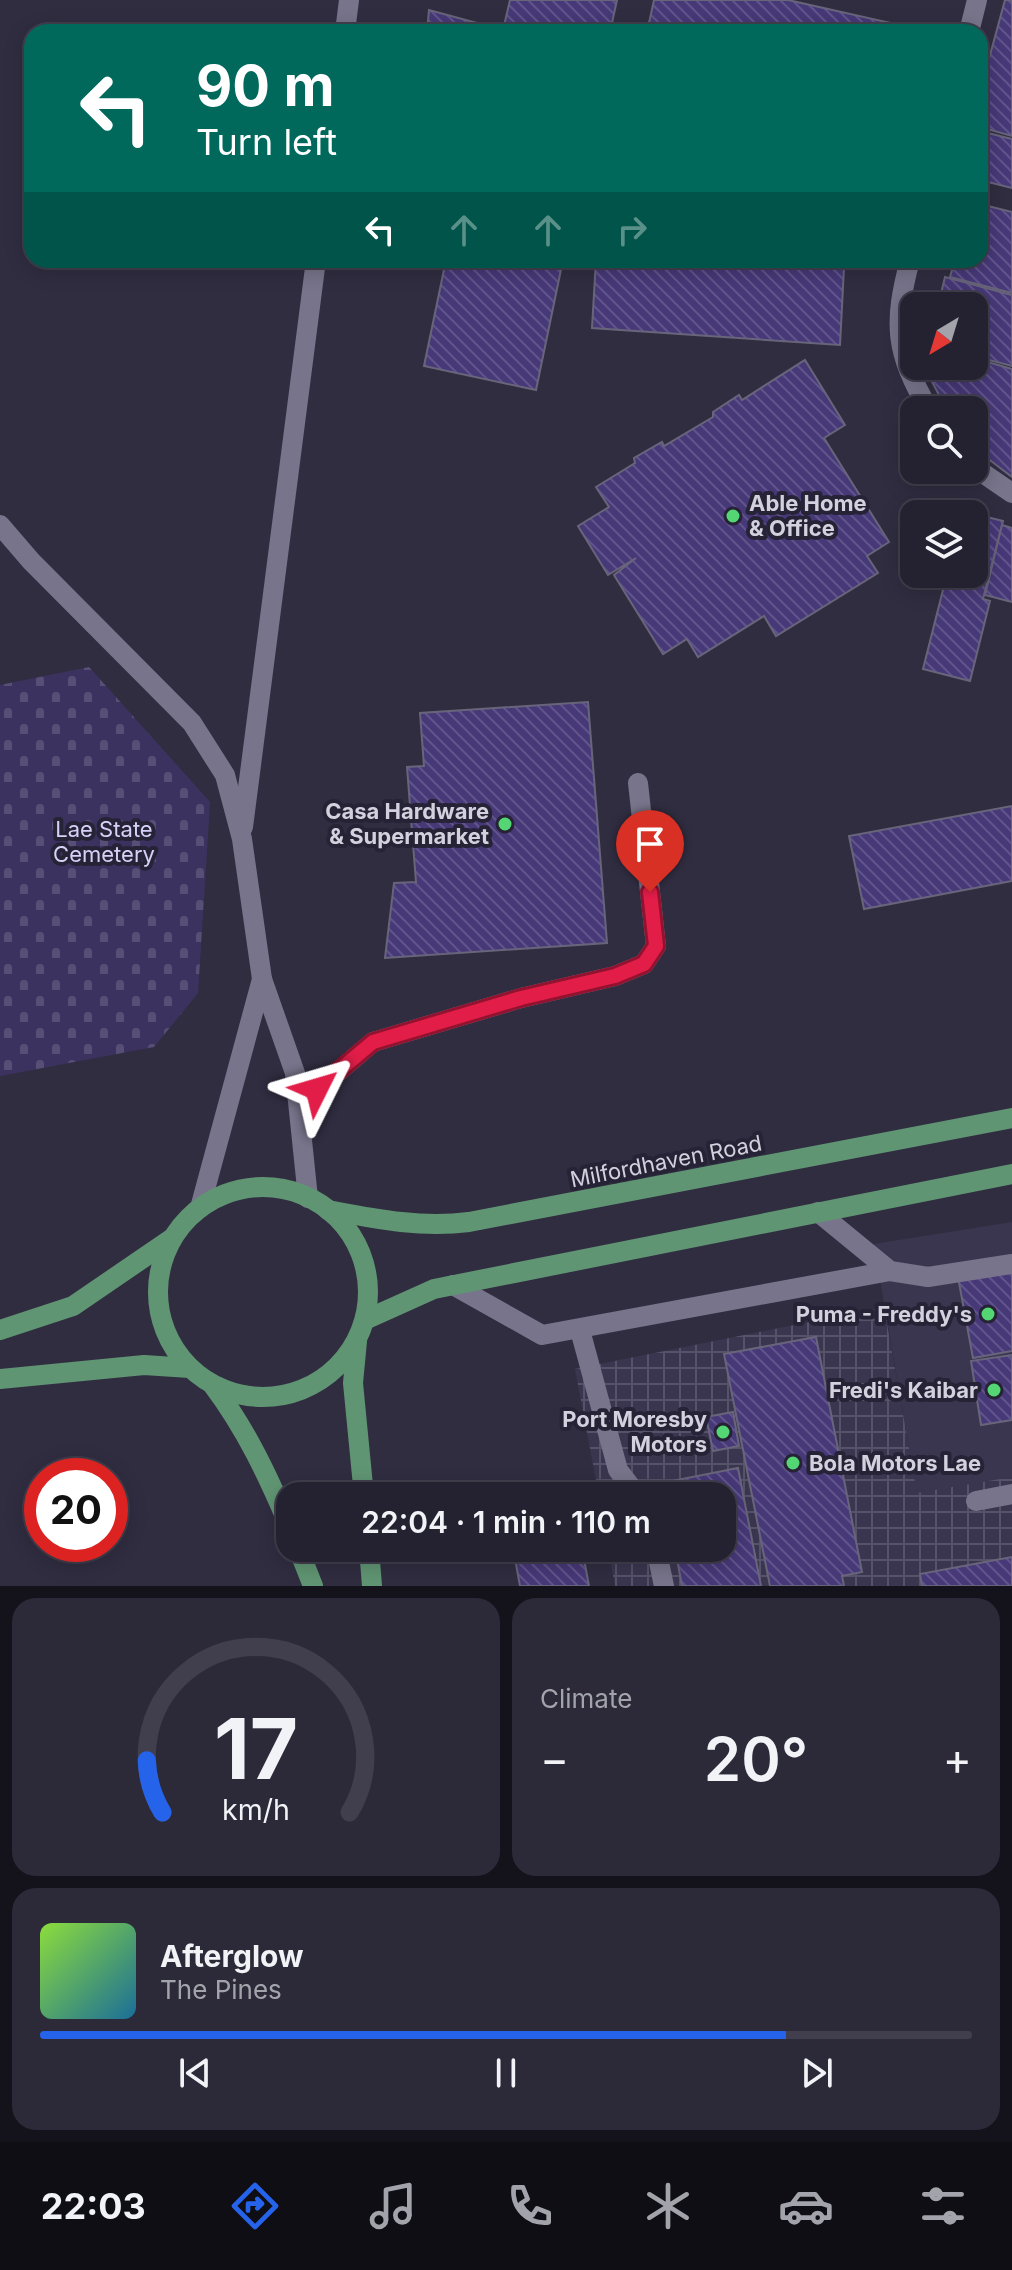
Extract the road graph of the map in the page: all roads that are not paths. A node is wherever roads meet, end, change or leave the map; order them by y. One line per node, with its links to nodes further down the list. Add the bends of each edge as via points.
1 (349, 0): 3 (street)
2 (977, 0): 4 (street)
3 (346, 24)
4 (971, 24)
5 (315, 268): 12 (street)
6 (908, 268): 7 (street, via 898,307 901,347)
7 (923, 396)
8 (988, 477): 9 (street)
9 (1012, 493)
10 (0, 525): 12 (street, via 192,723 225,775)
11 (638, 783): 14 (street, via 656,946 644,964 373,1042)
12 (242, 839): 13 (street)
13 (262, 979): 14 (street, via 295,1073); 18 (street)
14 (299, 1105): 17 (street)
15 (1012, 1118): 19 (main road, Milfordhaven Road, via 442,1226)
16 (1012, 1174): 20 (main road)
17 (308, 1198): 18 (main road, via 254,1187 221,1195); 19 (main road)
18 (200, 1208): 21 (main road)
19 (328, 1210): 25 (main road, via 361,1254 369,1286)
20 (818, 1212): 23 (street); 24 (main road)
21 (172, 1239): 26 (main road, via 73,1306); 29 (main road, via 159,1272 159,1307 169,1340)
22 (1012, 1264): 23 (street, via 928,1277)
23 (890, 1271): 27 (street)
24 (453, 1285): 25 (main road, via 409,1298); 27 (street, via 542,1335)
25 (365, 1320): 28 (main road)
26 (0, 1330)
27 (580, 1330): 33 (street, via 618,1470)
28 (357, 1341): 31 (main road, via 337,1368 309,1387 277,1397 243,1396); 32 (main road, via 353,1383)
29 (190, 1368): 30 (main road, via 144,1365); 31 (main road)
30 (0, 1379)
31 (212, 1384): 34 (main road, via 263,1463)
32 (363, 1482)
33 (627, 1482)
34 (276, 1494)
35 (1012, 1494): 36 (street)
36 (976, 1501)
37 (304, 1562): 40 (main road)
38 (370, 1562): 41 (main road)
39 (659, 1562): 42 (street)
40 (313, 1586)
41 (372, 1586)
42 (664, 1586)

